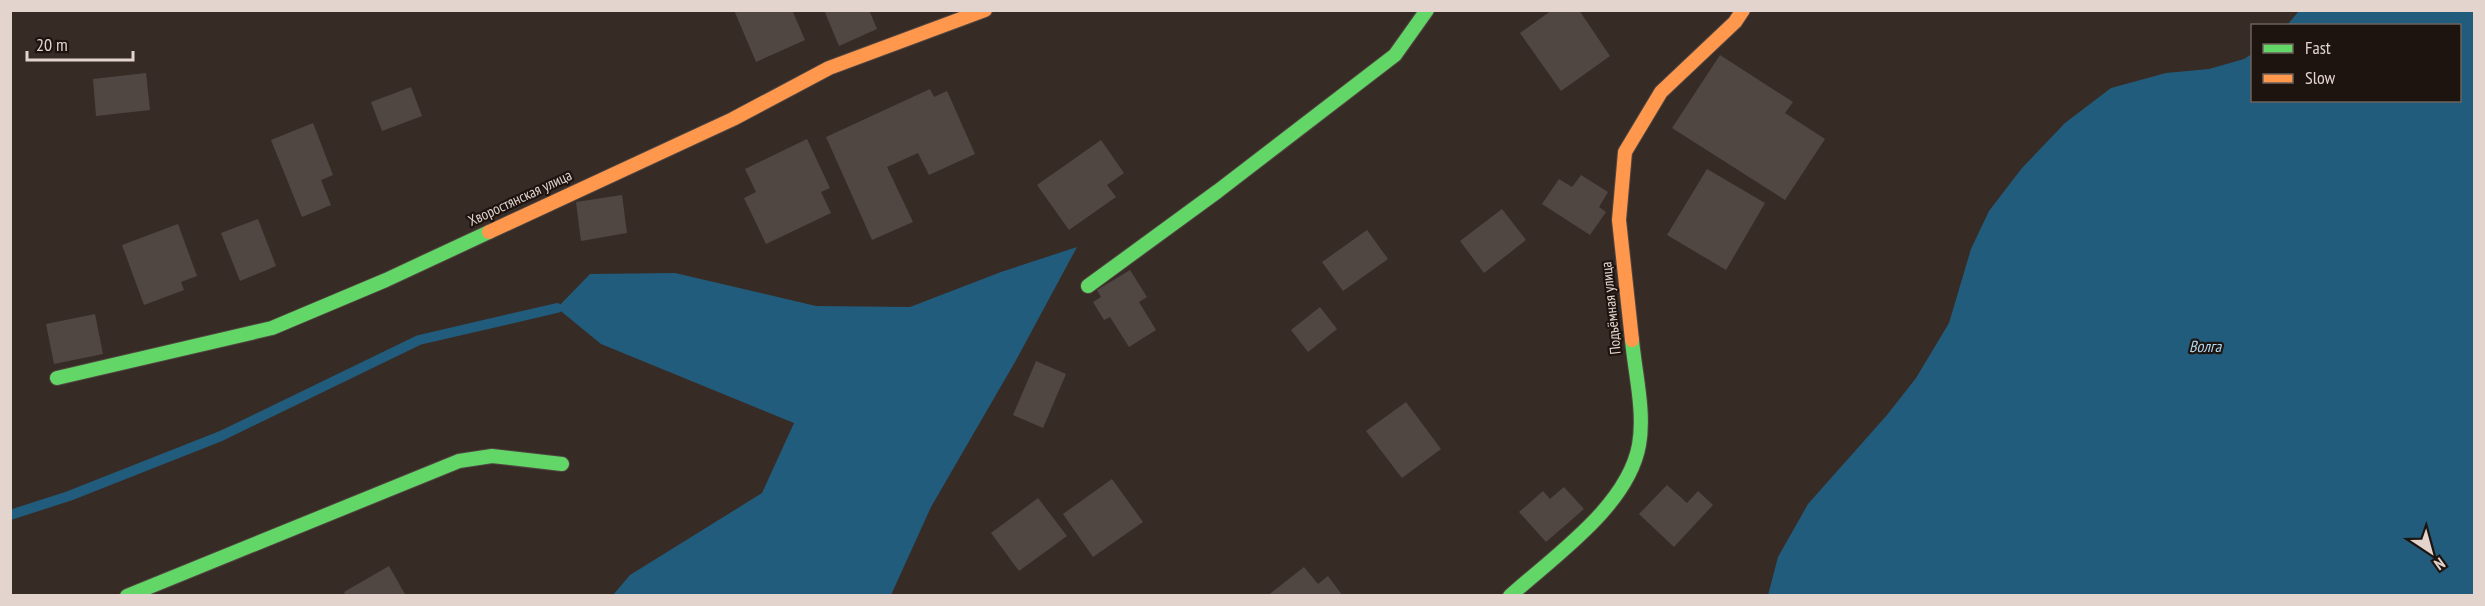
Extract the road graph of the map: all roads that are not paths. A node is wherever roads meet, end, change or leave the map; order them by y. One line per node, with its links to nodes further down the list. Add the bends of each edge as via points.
1 (985, 10): 5 (street, Хворостянская улица, via 829,68 733,119 386,280 272,328)
2 (1427, 10): 4 (street, via 1395,55)
3 (1743, 10): 8 (street, Подъёмная улица, via 1661,92 1625,153 1619,220 1639,410 1639,444 1631,471 1608,508)
4 (1088, 286)
5 (57, 378)
6 (562, 464): 7 (street, via 492,456 459,461)
7 (127, 596)
8 (1510, 596)

